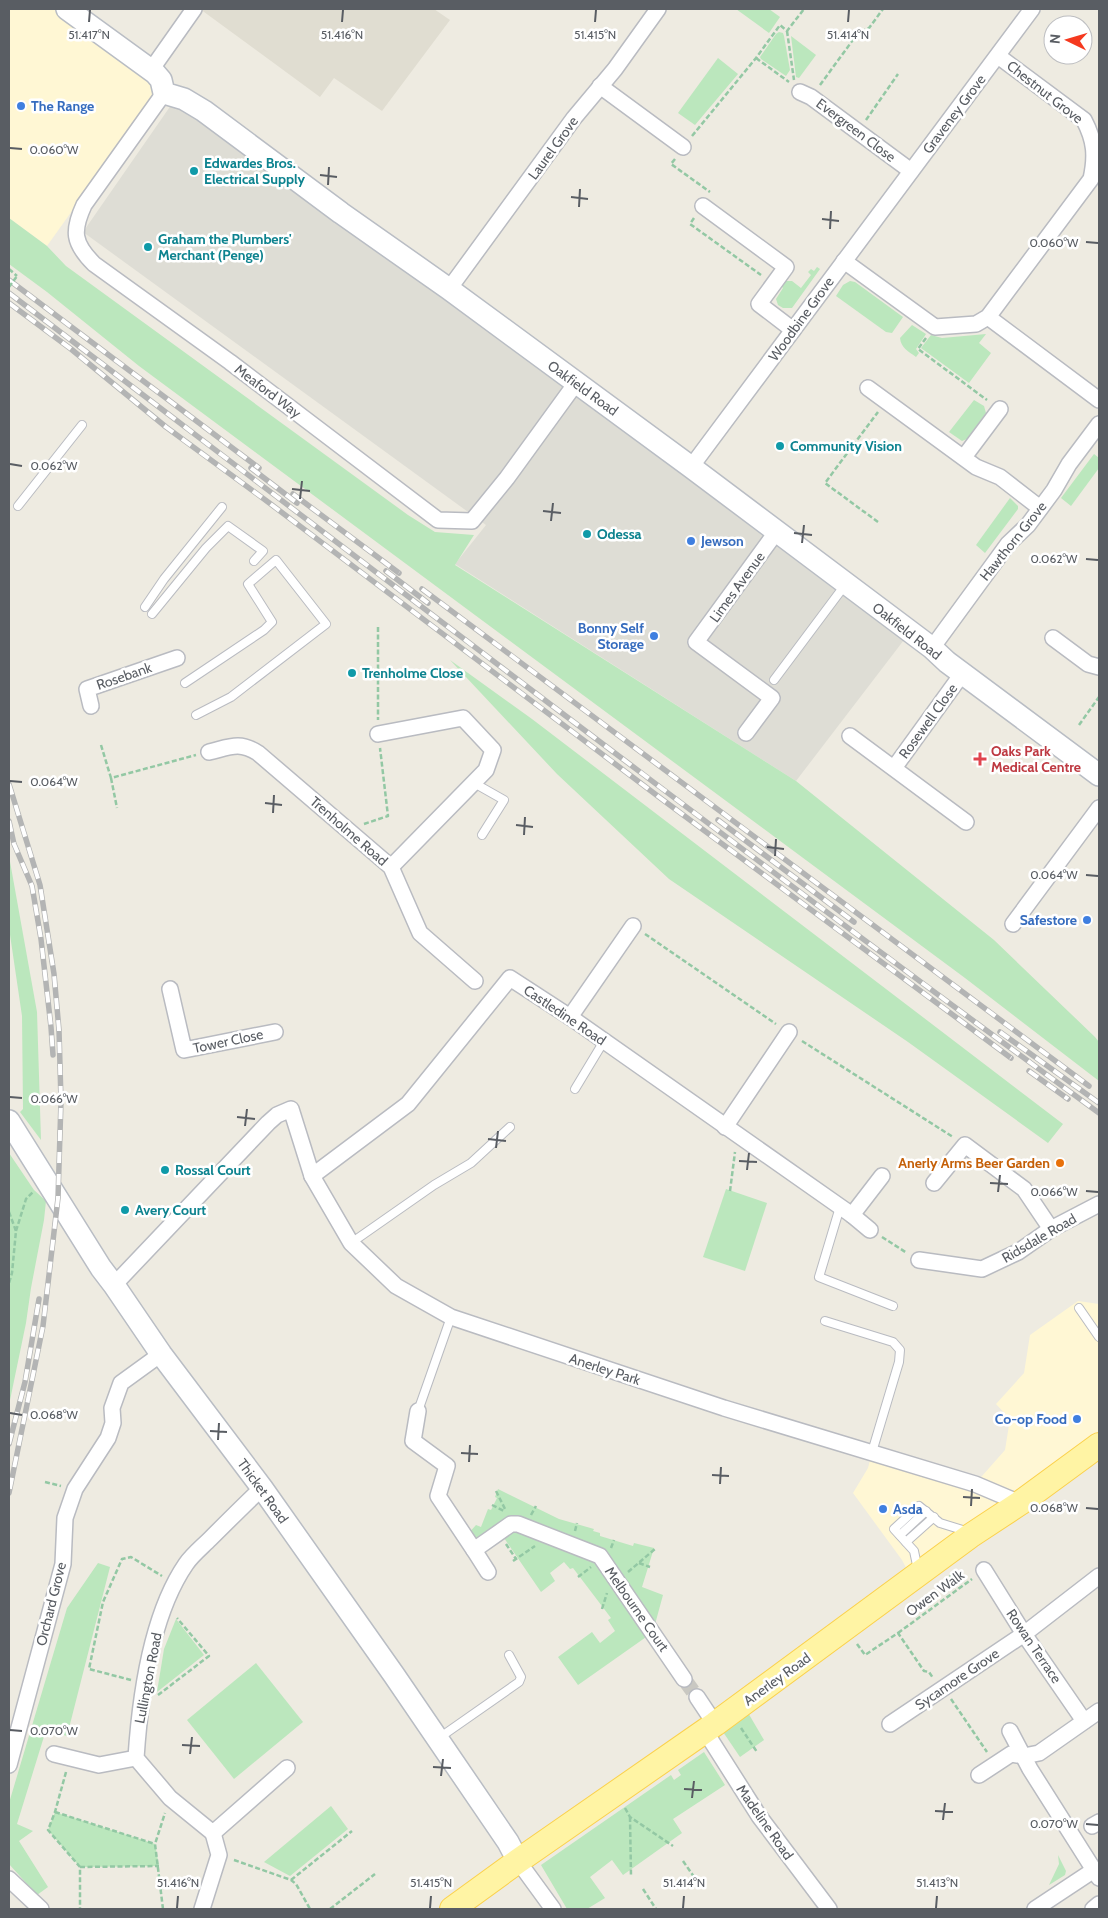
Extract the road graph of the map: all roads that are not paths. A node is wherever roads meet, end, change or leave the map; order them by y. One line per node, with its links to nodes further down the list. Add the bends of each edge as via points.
1 (68, 9): 6 (street)
2 (194, 9): 6 (street)
3 (658, 9): 7 (street, Laurel Grove)
4 (1032, 9): 5 (street, Graveney Grove)
5 (998, 56): 10 (street, Chestnut Grove, via 1084,120); 12 (street, Graveney Grove)
6 (151, 70): 8 (street, via 161,80)
7 (600, 86): 11 (street); 15 (street, Laurel Grove)
8 (164, 93): 15 (street, Oakfield Road, via 184,99 204,111 340,213); 18 (street, Meaford Way, via 84,205 77,220 76,235 82,252 438,520 472,521)
9 (806, 94): 12 (street, Evergreen Close)
10 (1095, 132): 16 (street, Chestnut Grove, via 1096,159 1092,178)
11 (684, 147)
12 (910, 171): 14 (street, Woodbine Grove)
13 (703, 206): 17 (street, via 786,267 759,304)
14 (844, 261): 16 (street, via 935,327 976,324); 17 (street, Woodbine Grove)
15 (449, 289): 18 (street, Oakfield Road)
16 (988, 317): 20 (street)
17 (793, 330): 25 (street, Woodbine Grove)
18 (576, 383): 25 (street, Oakfield Road)
19 (868, 388): 24 (street)
20 (1099, 400)
21 (1000, 409): 24 (street)
22 (82, 425): 26 (lane)
23 (1097, 432): 28 (street, Hawthorn Grove, via 1069,464)
24 (964, 457): 28 (street, via 976,467 1000,477)
25 (691, 467): 29 (street, Oakfield Road)
26 (18, 506)
27 (222, 507): 32 (lane, via 164,578)
28 (1040, 508): 35 (street, Hawthorn Grove, via 1008,544)
29 (777, 531): 31 (street, Oakfield Road); 43 (street, Limes Avenue, via 696,642 772,698)
30 (254, 561): 33 (lane, via 263,551 228,526)
31 (847, 583): 35 (street, Oakfield Road); 39 (lane)
32 (145, 607)
33 (152, 614)
34 (1053, 638): 37 (street, via 1088,664)
35 (932, 648): 38 (street, Oakfield Road)
36 (177, 658): 41 (street, Rosebank, via 87,689)
37 (1099, 667)
38 (962, 674): 47 (street, Rosewell Close); 48 (street, Oakfield Road)
39 (774, 680)
40 (185, 683): 42 (lane, via 272,622 248,584 276,560 326,624 231,697)
41 (91, 706)
42 (196, 715)
43 (746, 733)
44 (378, 734): 49 (street, via 463,718 493,750 486,770)
45 (850, 736): 47 (street, Rosewell Close)
46 (209, 752): 53 (street, Trenholme Road, via 247,746)
47 (894, 768): 51 (street, Rosewell Close)
48 (1099, 775)
49 (474, 783): 52 (lane, via 504,800); 53 (street)
50 (1099, 808): 54 (street)
51 (966, 822)
52 (482, 835)
53 (391, 867): 56 (street, Trenholme Road, via 420,933)
54 (1013, 924)
55 (633, 926): 58 (street)
56 (475, 981)
57 (170, 989): 59 (street, Tower Close, via 184,1050)
58 (570, 1017): 61 (street, Castledine Road); 66 (street, Castledine Road, via 510,978 408,1104)
59 (275, 1032)
60 (789, 1032): 65 (street)
61 (604, 1041): 62 (lane); 65 (street, Castledine Road)
62 (575, 1089)
63 (9, 1121): 75 (street, Thicket Road)
64 (510, 1127): 73 (lane, via 471,1163)
65 (731, 1131): 70 (street, Castledine Road)
66 (312, 1176): 73 (street, Anerley Park); 75 (street, Anerley Park, via 291,1109 277,1115)
67 (882, 1176): 70 (street)
68 (934, 1183): 71 (street, via 965,1145 1024,1189)
69 (1099, 1204): 71 (street, Ridsdale Road)
70 (846, 1211): 72 (street, Castledine Road); 76 (lane, via 819,1276)
71 (1051, 1229): 74 (street, Ridsdale Road, via 1018,1252 982,1269)
72 (870, 1230)
73 (351, 1243): 78 (street, Anerley Park, via 396,1286)
74 (919, 1260)
75 (114, 1285): 81 (street, Thicket Road)
76 (893, 1306)
77 (1079, 1308): 80 (lane)
78 (451, 1317): 82 (lane); 84 (street, Anerley Park, via 696,1399)
79 (825, 1321): 84 (lane, via 893,1342 900,1350)
80 (1099, 1337)
81 (161, 1354): 85 (street, Thicket Road); 108 (street, Orchard Grove, via 121,1383 112,1408 113,1422 108,1438 75,1489 65,1518 63,1564)
82 (418, 1411): 90 (street, via 413,1441 447,1466 438,1496)
83 (1099, 1445): 86 (main road, Anerley Road)
84 (872, 1452): 86 (street, Anerley Park, via 975,1484)
85 (262, 1488): 104 (street, Thicket Road); 107 (street, Lullington Road, via 186,1562 174,1583 149,1658 139,1710)
86 (1020, 1503): 88 (main road, Anerley Road)
87 (934, 1517): 88 (lane); 89 (lane); 89 (lane, via 919,1506 894,1529)
88 (974, 1533): 93 (main road, Anerley Road)
89 (906, 1542): 93 (lane, via 914,1551)
90 (474, 1550): 92 (street); 97 (street, Melbourne Court, via 509,1518 600,1556)
91 (984, 1570): 95 (street, Rowan Terrace)
92 (488, 1572)
93 (918, 1574): 101 (main road, Anerley Road)
94 (1099, 1576): 95 (street, Sycamore Grove)
95 (1024, 1634): 100 (street, Rowan Terrace); 102 (street, Sycamore Grove)
96 (509, 1655): 104 (lane, via 521,1677 519,1682)
97 (684, 1679)
98 (697, 1697): 101 (street)
99 (1099, 1711): 100 (street)
100 (1084, 1721): 106 (street, via 1039,1753)
101 (717, 1723): 112 (main road, Anerley Road); 120 (street, Madeline Road, via 758,1816)
102 (890, 1724)
103 (1010, 1731): 106 (street)
104 (438, 1739): 112 (street, Thicket Road)
105 (54, 1754): 107 (street, via 100,1766)
106 (1024, 1756): 110 (street, via 1011,1754); 113 (street)
107 (136, 1758): 111 (street, via 170,1798)
108 (9, 1765)
109 (287, 1768): 111 (street)
110 (979, 1775)
111 (214, 1833): 117 (street, via 219,1855)
112 (518, 1861): 118 (main road, Anerley Road); 119 (street)
113 (1097, 1874): 121 (street)
114 (9, 1879): 116 (street)
115 (1099, 1904): 122 (street)
116 (41, 1909)
117 (202, 1909)
118 (452, 1909)
119 (553, 1909)
120 (829, 1909)
121 (1035, 1909)
122 (1092, 1909)

